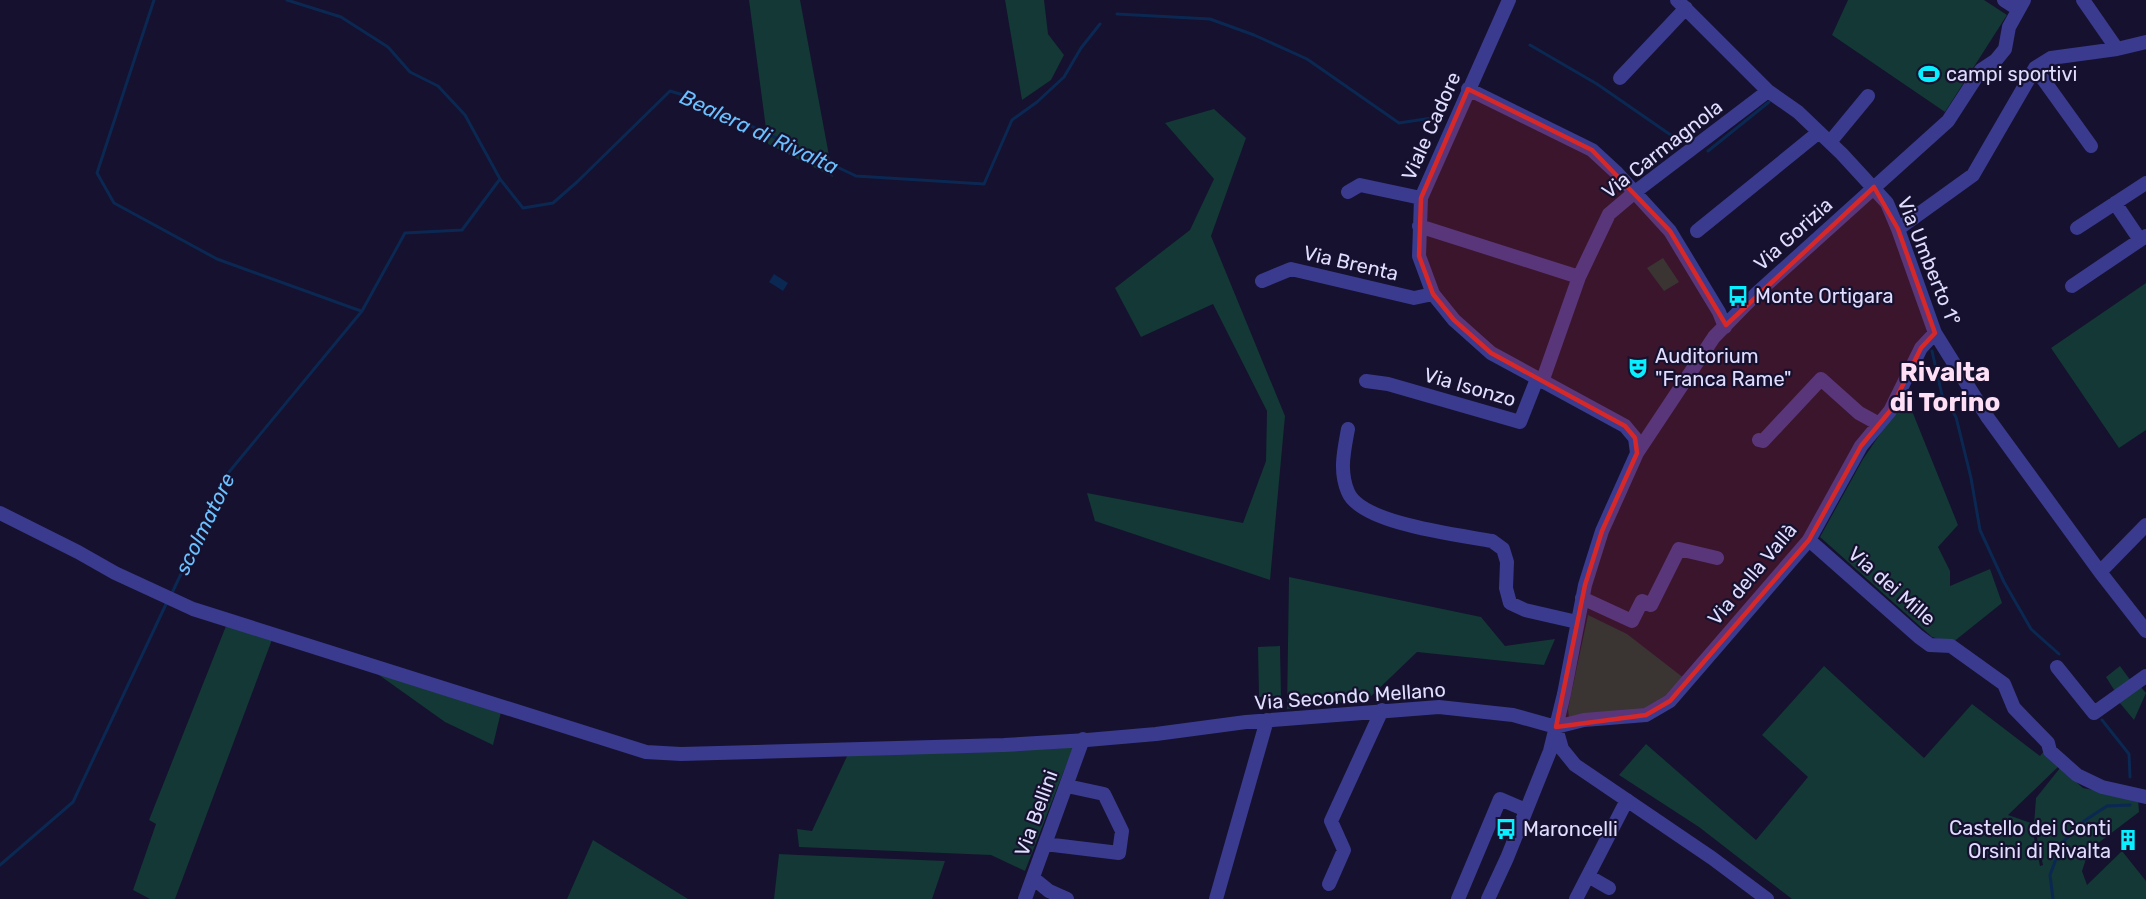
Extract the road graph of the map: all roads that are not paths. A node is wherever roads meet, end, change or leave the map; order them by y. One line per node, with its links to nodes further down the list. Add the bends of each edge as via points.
1 (1509, 0): 10 (street, Viale Cadore)
2 (2004, 0): 5 (street)
3 (2083, 0): 7 (street)
4 (1682, 4): 9 (street); 11 (street, Via Umberto 1°)
5 (2021, 5): 17 (street, Via Gorizia, via 2009,27 2005,49 1981,70 1948,121)
6 (2146, 42): 7 (street)
7 (2117, 49): 8 (street, via 2051,58)
8 (2035, 68): 15 (street); 24 (street, via 1973,175)
9 (1620, 78)
10 (1468, 89): 19 (street, via 1592,150); 20 (street, Viale Cadore)
11 (1768, 92): 13 (street, Via Umberto 1°, via 1798,112); 19 (street, Via Carmagnola)
12 (1868, 96): 14 (street)
13 (1818, 132): 14 (street, Via Umberto 1°); 25 (street)
14 (1830, 142): 17 (street, Via Umberto 1°)
15 (2091, 146)
16 (2146, 183): 21 (street)
17 (1874, 187): 24 (street, Via Umberto 1°, via 1887,203); 31 (street, Via Gorizia)
18 (1348, 192): 20 (street, via 1360,184)
19 (1635, 192): 27 (street, Via Carmagnola, via 1609,214); 31 (street, via 1670,231)
20 (1421, 198): 22 (street, Viale Cadore)
21 (2115, 203): 23 (street); 26 (street)
22 (1419, 225): 27 (street); 30 (street, Viale Cadore, via 1419,256)
23 (2077, 228)
24 (1898, 229): 32 (street, Via Umberto 1°)
25 (1697, 231)
26 (2143, 238): 29 (street)
27 (1580, 277): 34 (street, Via Carmagnola)
28 (1262, 281): 30 (street, Via Brenta, via 1291,269 1414,298)
29 (2072, 286)
30 (1433, 294): 34 (street, Viale Cadore, via 1454,320 1491,352)
31 (1725, 327): 38 (street, Via Gorizia, via 1714,337)
32 (1935, 333): 35 (street, Via della Vallà, via 1922,348 1890,411); 43 (street, Via Umberto 1°, via 1988,418)
33 (1366, 381): 34 (street, Via Isonzo, via 1520,422)
34 (1540, 381): 38 (street, Viale Cadore, via 1624,426 1635,438)
35 (1879, 424): 37 (street, via 1859,413 1821,379 1763,441); 41 (street, Via della Vallà, via 1861,446)
36 (1348, 429): 45 (street, via 1342,468 1348,495 1368,513 1398,523 1492,541 1503,549 1507,562 1510,603)
37 (1759, 440)
38 (1637, 453): 44 (street, Via Gorizia, via 1602,531)
39 (0, 513): 52 (street, Via Secondo Mellano, via 115,573 221,619 646,752 692,754)
40 (2146, 525): 43 (street)
41 (1809, 540): 51 (street, Via della Vallà, via 1670,701 1646,715 1584,720); 54 (street, Via dei Mille, via 1930,645 1951,646 2004,684 2014,708 2048,743 2050,751 2077,775 2102,787)
42 (1717, 558): 44 (street, via 1679,549 1651,605 1642,601 1632,621)
43 (2100, 572): 46 (street, Via Umberto 1°)
44 (1582, 598): 45 (street, Via Gorizia)
45 (1577, 622): 51 (street, Via Gorizia)
46 (2146, 631)
47 (2056, 667): 48 (street, via 2094,713)
48 (2146, 676)
49 (1382, 710): 50 (street, Via Secondo Mellano); 51 (street, Via Secondo Mellano, via 1482,710); 60 (street, via 1331,821 1344,850)
50 (1267, 720): 52 (street, Via Secondo Mellano); 64 (street)
51 (1556, 727): 55 (street, via 1562,748 1575,765); 56 (street, Via Gorizia)
52 (1083, 739): 53 (street, Via Bellini)
53 (1067, 786): 57 (street, Via Bellini); 57 (street, via 1104,794 1122,831 1119,853)
54 (2146, 796)
55 (1627, 800): 58 (street); 68 (street)
56 (1526, 810): 65 (street, via 1500,799); 66 (street, Via Gorizia)
57 (1046, 844): 59 (street, Via Bellini)
58 (1588, 876): 61 (street); 67 (street)
59 (1033, 878): 62 (street, Via Bellini); 63 (street)
60 (1329, 884)
61 (1608, 888)
62 (1025, 899)
63 (1067, 899)
64 (1216, 899)
65 (1458, 899)
66 (1488, 899)
67 (1576, 899)
68 (1767, 899)

